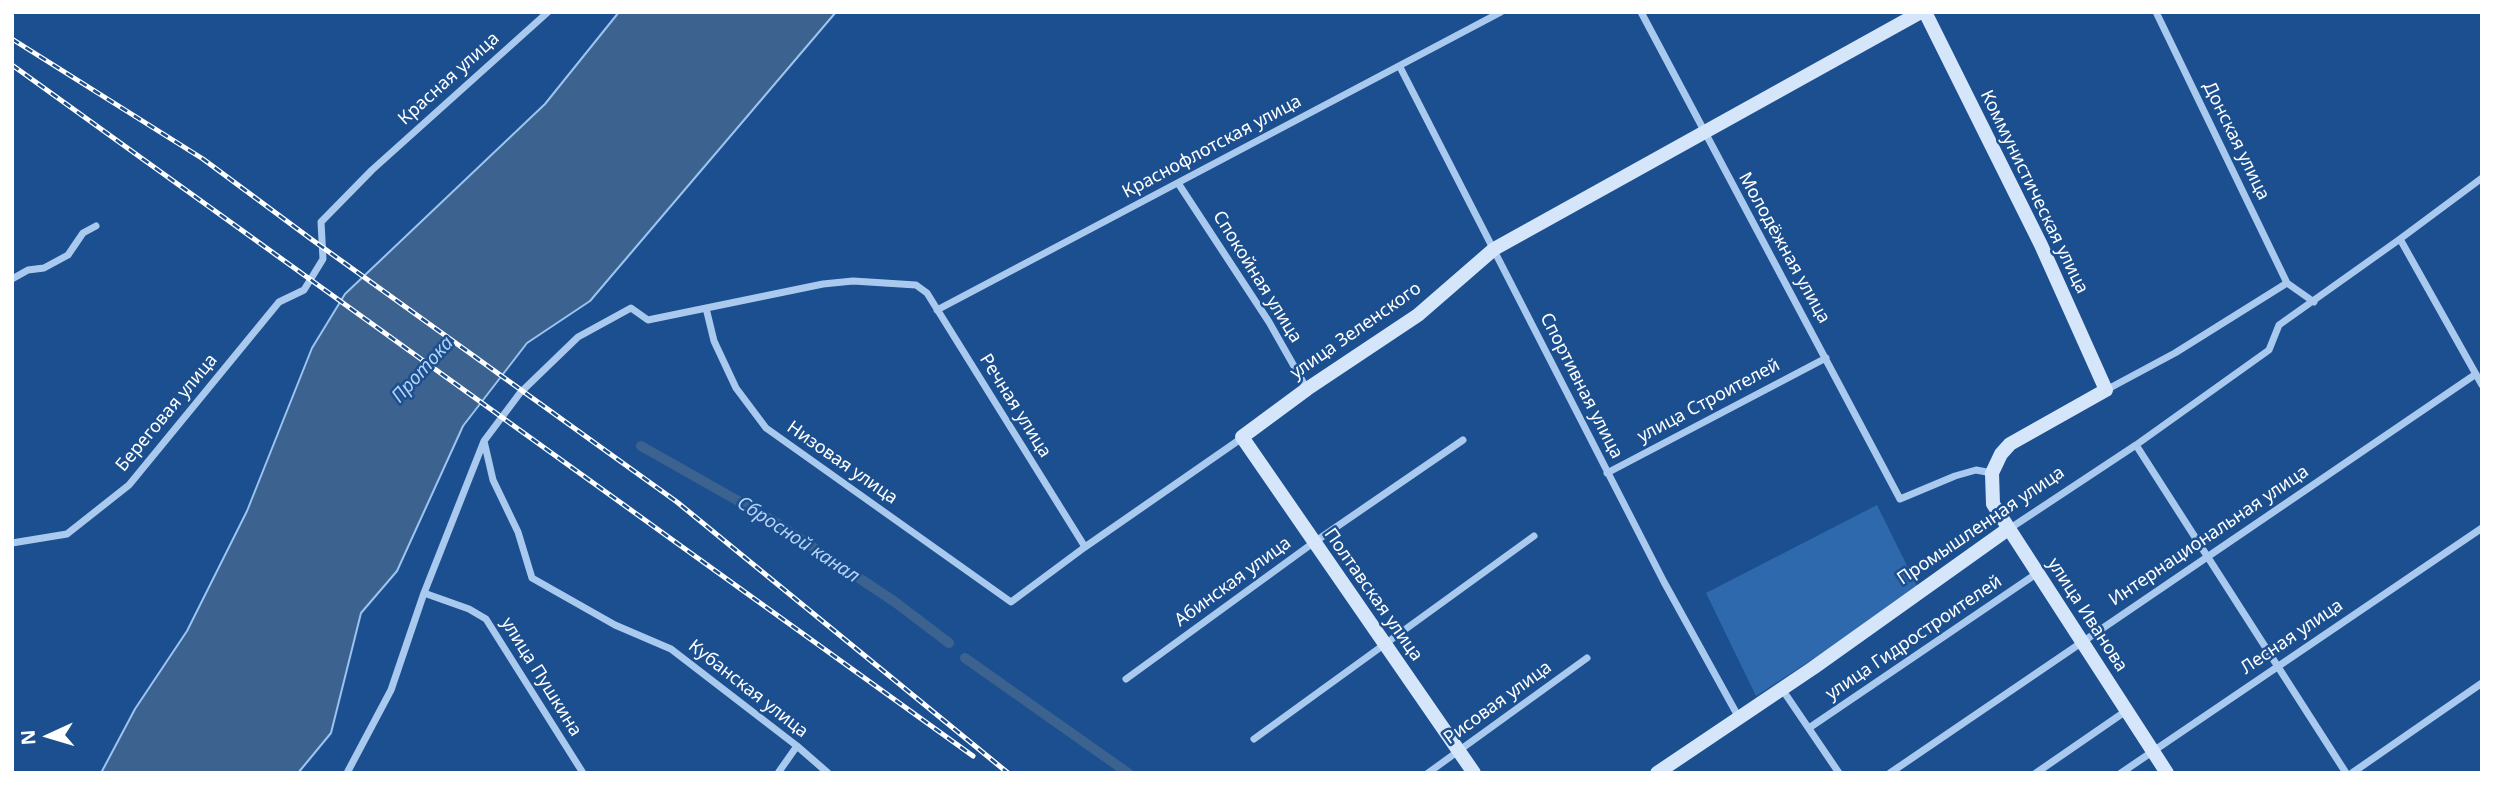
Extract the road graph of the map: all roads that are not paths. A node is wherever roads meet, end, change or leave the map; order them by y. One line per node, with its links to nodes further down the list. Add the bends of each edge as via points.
1 (548, 12): 15 (street, Красная улица, via 372,170 321,222 323,259 304,290)
2 (1501, 12): 6 (street, Краснофлотская улица)
3 (1641, 12): 7 (street, Молодёжная улица)
4 (1923, 12): 7 (street, улица Зеленского); 23 (street, Коммунистическая улица, via 2040,245)
5 (2156, 12): 14 (street, Донская улица)
6 (1400, 67): 9 (street, Краснофлотская улица); 12 (street, Спортивная улица)
7 (1704, 134): 12 (street, улица Зеленского); 19 (street, Молодёжная улица)
8 (2482, 177): 11 (street, Промышленная улица)
9 (1178, 183): 18 (street, Краснофлотская улица); 22 (street, Спокойная улица)
10 (96, 226): 13 (street, via 83,233 68,255)
11 (2400, 239): 16 (street, Промышленная улица); 20 (street)
12 (1494, 248): 22 (street, улица Зеленского, via 1418,315); 28 (street, Спортивная улица)
13 (12, 279)
14 (2287, 283): 16 (street); 23 (street)
15 (293, 296): 33 (street, Береговая улица, via 279,302 129,485 67,534)
16 (2314, 302): 27 (street, Промышленная улица, via 2278,325 2269,350)
17 (706, 308): 18 (street, Речная улица, via 843,282 916,285); 26 (street, via 648,320 631,309 578,337 520,393); 39 (street, Низовая улица, via 714,341 736,388 766,428)
18 (937, 310): 35 (street, Речная улица)
19 (1826, 358): 28 (street, улица Строителей); 29 (street, Молодёжная улица, via 1900,499 1976,470)
20 (2476, 374): 21 (street); 36 (street, Интернациональная улица)
21 (2482, 385)
22 (1307, 389): 24 (street, улица Зеленского)
23 (2106, 390): 29 (street, via 2010,443)
24 (1242, 438): 34 (street, Полтавская улица); 35 (street, улица Зеленского)
25 (1463, 440): 34 (street, Абинская улица)
26 (484, 441): 38 (street); 51 (street, Кубанская улица, via 493,480 518,532 532,578 615,625 671,649)
27 (2136, 445): 31 (street, Промышленная улица); 36 (street)
28 (1607, 473): 48 (street, Спортивная улица)
29 (1992, 473): 31 (street, улица Иванова, via 1993,504)
30 (2482, 528): 43 (street, Лесная улица)
31 (2008, 529): 37 (street, улица Иванова); 46 (street, Промышленная улица)
32 (1534, 536): 41 (street)
33 (12, 543)
34 (1313, 543): 41 (street, Полтавская улица); 44 (street, Абинская улица)
35 (1085, 547): 39 (street, улица Зеленского)
36 (2206, 556): 40 (street, Интернациональная улица); 43 (street)
37 (2036, 574): 40 (street, улица Иванова); 49 (street, улица Гидростроителей)
38 (424, 593): 54 (street, via 391,690); 55 (street, улица Пушкина, via 486,619)
39 (1011, 602)
40 (2082, 641): 47 (street, улица Иванова); 62 (street, Интернациональная улица)
41 (1384, 645): 50 (street); 53 (street, Полтавская улица)
42 (1587, 658): 53 (street, Рисовая улица)
43 (2277, 665): 52 (street, Лесная улица); 66 (street)
44 (1126, 679)
45 (2482, 683): 67 (street)
46 (1781, 688): 48 (street, Промышленная улица); 49 (street)
47 (2126, 711): 52 (street, улица Иванова); 63 (street)
48 (1738, 716): 60 (street, Промышленная улица)
49 (1809, 728): 61 (street)
50 (1254, 740)
51 (797, 746): 56 (street); 57 (street, Кубанская улица)
52 (2153, 751): 64 (street, Лесная улица); 65 (street, улица Иванова)
53 (1459, 752): 58 (street, Рисовая улица); 59 (street, Полтавская улица)
54 (347, 773)
55 (583, 773)
56 (778, 773)
57 (828, 773)
58 (1428, 773)
59 (1474, 773)
60 (1657, 773)
61 (1839, 773)
62 (1890, 773)
63 (2036, 773)
64 (2121, 773)
65 (2167, 773)
66 (2346, 773)
67 (2352, 773)

